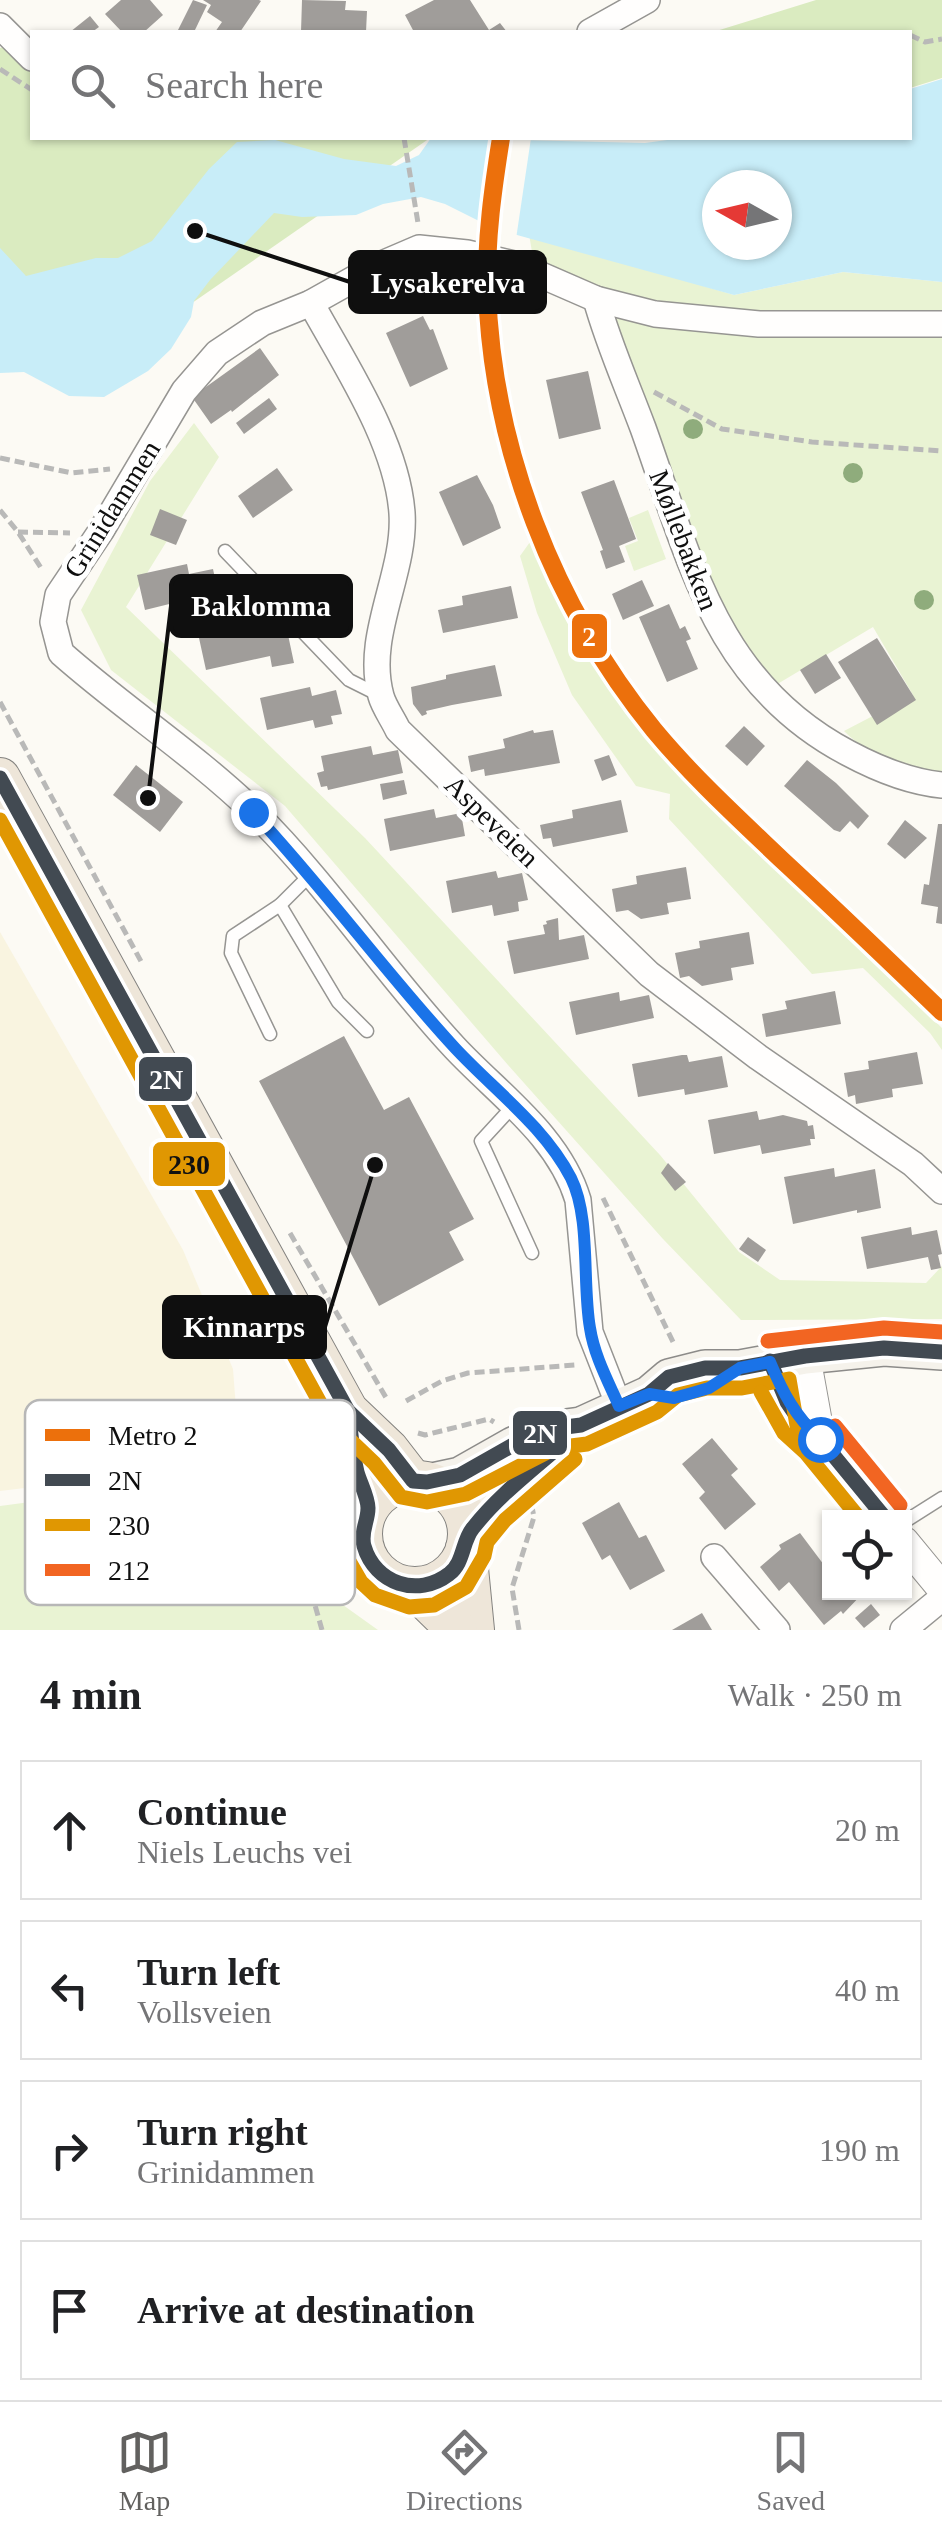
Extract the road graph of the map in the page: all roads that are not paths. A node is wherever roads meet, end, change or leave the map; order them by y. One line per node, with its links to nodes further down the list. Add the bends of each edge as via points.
1 (646, 0): 3 (street)
2 (0, 26): 4 (street)
3 (594, 30)
4 (30, 56)
5 (596, 299): 6 (street, Grinidammen, via 535,270 419,248); 7 (street, Grinidammen, via 706,322); 11 (street, Møllebakken, via 688,561 716,623 764,692 812,734 852,756)
6 (311, 303): 9 (street, Aspeveien, via 397,475 403,517 377,652); 12 (street, Grinidammen, via 262,323 217,354 184,391 58,595 53,622 61,653 253,812)
7 (942, 324)
8 (224, 551): 9 (lane, via 349,680)
9 (381, 696): 17 (street, Aspeveien, via 398,730 649,974)
10 (0, 778): 22 (main road, via 258,1253)
11 (942, 785)
12 (310, 874): 13 (lane); 16 (street, Grinidammen, via 434,1024)
13 (280, 904): 14 (lane, via 338,1002); 15 (lane, via 230,942)
14 (367, 1031)
15 (270, 1034)
16 (514, 1105): 18 (lane, via 480,1141); 23 (street, Grinidammen, via 572,1180 590,1332)
17 (942, 1190)
18 (532, 1253)
19 (942, 1352): 20 (main road, via 884,1348)
20 (805, 1356): 21 (main road); 25 (street)
21 (755, 1365): 23 (main road, via 692,1393); 25 (street)
22 (329, 1400)
23 (634, 1400): 26 (main road, via 581,1425 550,1429)
24 (355, 1435): 28 (main road, via 389,1450)
25 (820, 1439): 31 (street)
26 (516, 1462): 28 (main road); 33 (main road)
27 (355, 1466): 30 (main road)
28 (420, 1482): 30 (main road, via 387,1489); 33 (main road, via 452,1496 466,1520)
29 (942, 1498): 32 (lane)
30 (368, 1508): 36 (main road, via 362,1534 369,1560 388,1580)
31 (878, 1510)
32 (912, 1517)
33 (467, 1541): 36 (main road, via 452,1573); 40 (main road)
34 (912, 1552): 37 (street)
35 (714, 1557): 41 (street)
36 (414, 1588): 39 (main road)
37 (942, 1588)
38 (942, 1598): 42 (street)
39 (457, 1630)
40 (474, 1630)
41 (777, 1630)
42 (903, 1630)

